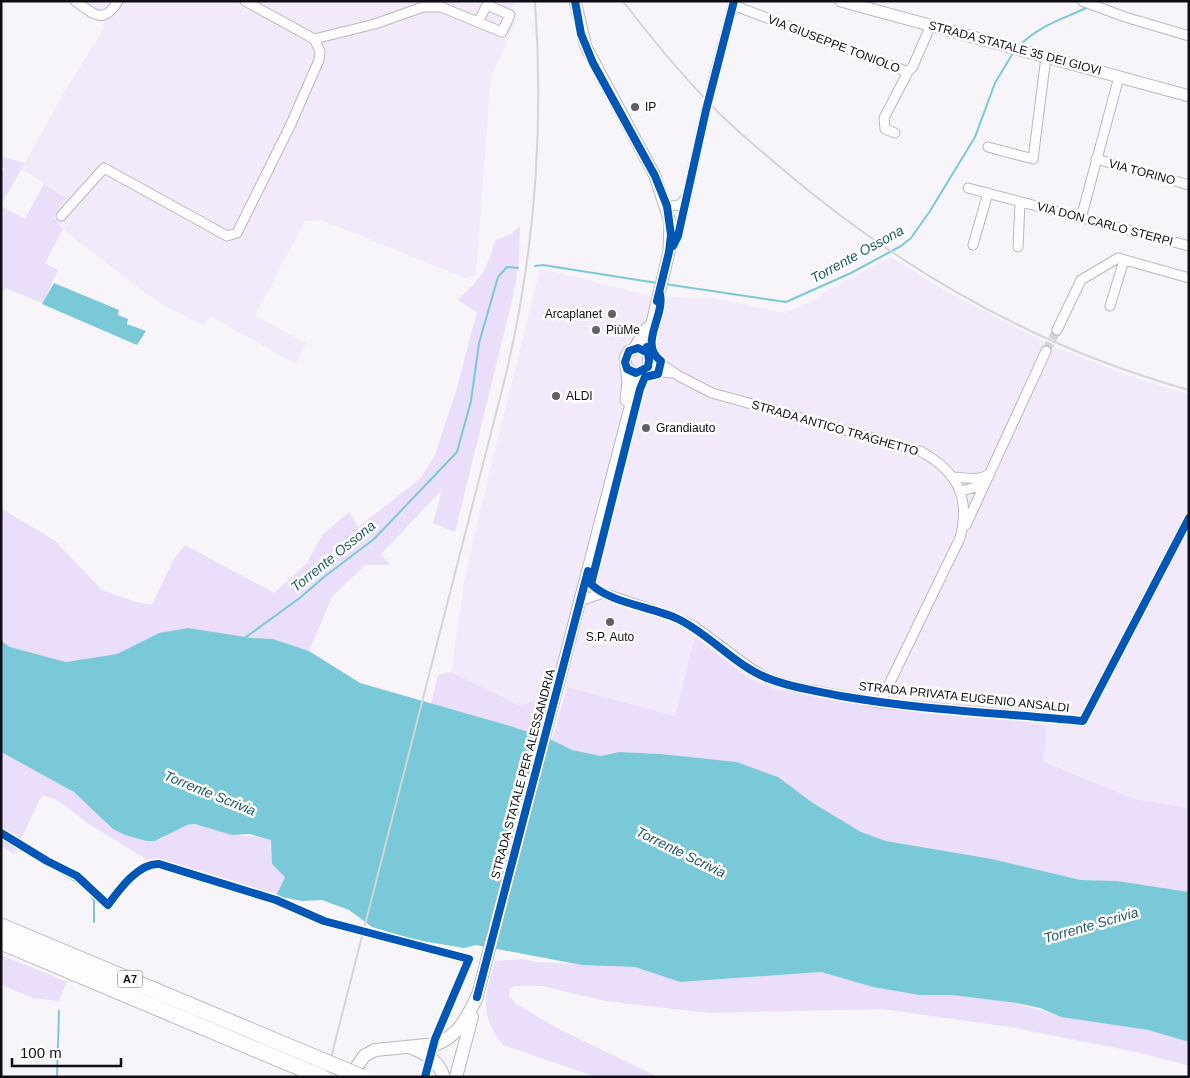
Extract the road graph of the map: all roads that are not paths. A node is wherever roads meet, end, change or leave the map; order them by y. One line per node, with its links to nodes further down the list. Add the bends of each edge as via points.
1 (75, 1): 2 (street, via 97,15 106,16)
2 (118, 1)
3 (245, 1): 11 (street)
4 (841, 1): 9 (main road, STRADA STATALE 35 DEI GIOVI)
5 (576, 2): 26 (main road, STRADA STATALE PER ALESSANDRIA, via 581,34 593,63 655,176)
6 (1084, 2): 10 (street)
7 (734, 3): 13 (street, VIA GIUSEPPE TONIOLO); 15 (street)
8 (478, 22): 11 (street, via 441,7 423,7 375,24)
9 (931, 25): 12 (main road, STRADA STATALE 35 DEI GIOVI); 13 (street, VIA GIUSEPPE TONIOLO)
10 (1189, 36)
11 (314, 39): 27 (street, via 320,51 319,60 236,233 227,236 104,168)
12 (1046, 57): 14 (main road, STRADA STATALE 35 DEI GIOVI); 19 (street, via 1033,160)
13 (908, 72): 18 (street, VIA GIUSEPPE TONIOLO, via 884,118 885,129)
14 (1119, 77): 16 (main road, STRADA STATALE 35 DEI GIOVI); 20 (street)
15 (712, 85)
16 (1189, 96)
17 (706, 110): 24 (street)
18 (895, 133)
19 (988, 147)
20 (1096, 159): 21 (street, VIA TORINO); 28 (street)
21 (1189, 185)
22 (968, 188): 23 (street, VIA DON CARLO STERPI)
23 (988, 193): 25 (street, VIA DON CARLO STERPI); 29 (street)
24 (686, 197): 26 (street, via 680,204); 32 (street, via 678,236)
25 (1020, 202): 28 (street, VIA DON CARLO STERPI); 31 (street, VIA DON CARLO STERPI)
26 (667, 206): 32 (main road, STRADA STATALE PER ALESSANDRIA)
27 (61, 216)
28 (1081, 218): 30 (street, VIA DON CARLO STERPI)
29 (973, 245)
30 (1189, 246)
31 (1018, 247)
32 (670, 252): 36 (main road, STRADA STATALE PER ALESSANDRIA)
33 (1124, 260): 34 (street); 35 (street); 37 (street, via 1118,258 1081,280)
34 (1189, 278)
35 (1110, 306)
36 (651, 322): 38 (main road, STRADA STATALE PER ALESSANDRIA); 40 (main road, STRADA STATALE PER ALESSANDRIA)
37 (1057, 330)
38 (634, 348): 40 (main road); 41 (main road, STRADA STATALE PER ALESSANDRIA, via 625,358)
39 (1046, 351): 45 (street, STRADA ANTICO TRAGHETTO)
40 (648, 354): 42 (main road, STRADA STATALE PER ALESSANDRIA, via 649,364); 43 (street, STRADA ANTICO TRAGHETTO)
41 (627, 369): 42 (main road); 44 (main road, STRADA STATALE PER ALESSANDRIA)
42 (642, 372): 43 (street, STRADA ANTICO TRAGHETTO, via 664,371); 44 (main road, STRADA STATALE PER ALESSANDRIA)
43 (679, 376): 46 (street, STRADA ANTICO TRAGHETTO, via 712,393 913,449 941,465)
44 (622, 435): 50 (main road, STRADA STATALE PER ALESSANDRIA)
45 (990, 473): 46 (street, via 974,480); 47 (street, via 980,486); 49 (street, STRADA ANTICO TRAGHETTO)
46 (952, 477): 47 (street, STRADA ANTICO TRAGHETTO)
47 (961, 491): 49 (street, STRADA ANTICO TRAGHETTO, via 965,510)
48 (1189, 518): 53 (street, STRADA PRIVATA EUGENIO ANSALDI, via 1083,720)
49 (960, 538): 53 (street, STRADA ANTICO TRAGHETTO)
50 (586, 576): 51 (street, STRADA PRIVATA EUGENIO ANSALDI); 52 (main road, STRADA STATALE PER ALESSANDRIA)
51 (603, 593): 52 (street); 53 (street, STRADA PRIVATA EUGENIO ANSALDI, via 694,626 768,679)
52 (580, 601): 56 (main road, STRADA STATALE PER ALESSANDRIA)
53 (880, 703)
54 (1, 926): 60 (highway, A7, bridge)
55 (1, 942): 58 (highway, A7, bridge)
56 (477, 997): 57 (main road, via 453,1035 437,1044); 62 (main road, STRADA STATALE PER ALESSANDRIA)
57 (409, 1047): 59 (main road, via 375,1050 364,1056); 61 (main road, via 437,1063)
58 (322, 1077)
59 (350, 1077)
60 (362, 1077)
61 (444, 1077)
62 (456, 1077)

